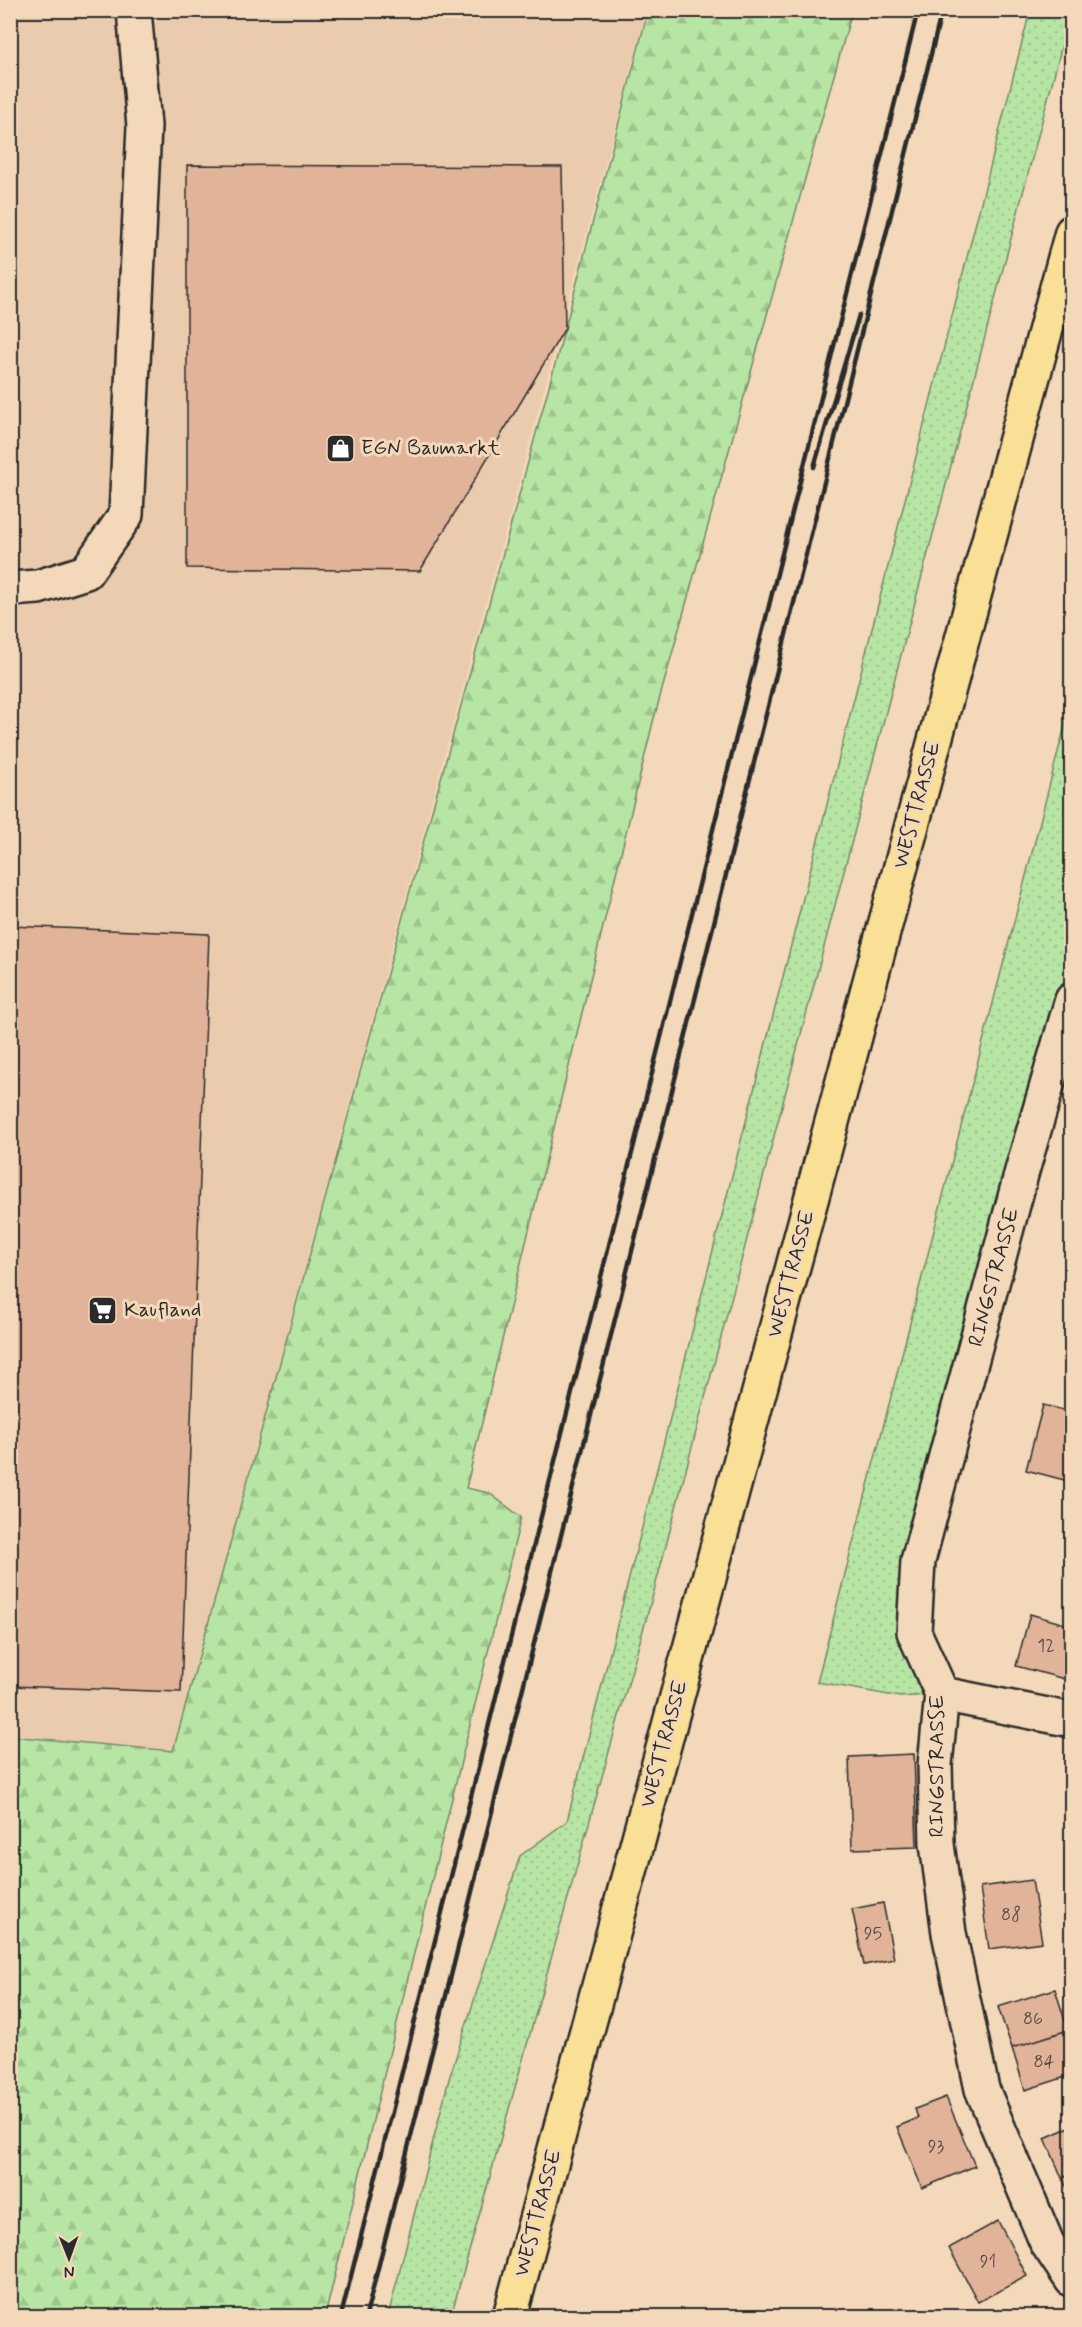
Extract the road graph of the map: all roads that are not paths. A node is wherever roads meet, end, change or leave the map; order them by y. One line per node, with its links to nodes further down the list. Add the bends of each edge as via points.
1 (134, 10): 3 (street, via 144,126 126,515 86,572 38,587)
2 (1071, 232): 8 (main road, WESTTRASSE)
3 (10, 589)
4 (1071, 1000): 5 (street, RINGSTRASSE, via 918,1561 914,1632)
5 (942, 1694): 6 (street); 7 (street, RINGSTRASSE, via 935,1765 936,1844 949,1933 981,2089 1047,2243)
6 (1071, 1720)
7 (1071, 2280)
8 (510, 2316)

